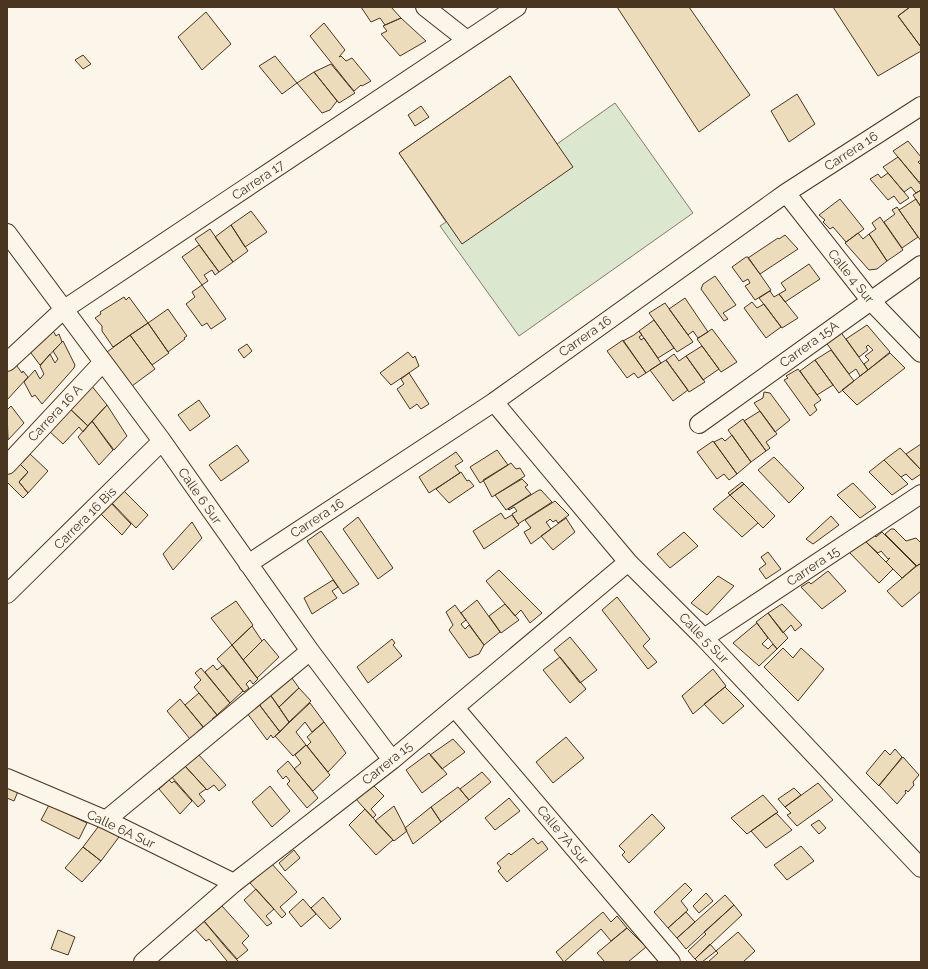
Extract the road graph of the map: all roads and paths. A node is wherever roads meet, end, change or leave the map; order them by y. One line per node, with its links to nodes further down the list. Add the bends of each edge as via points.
1 (425, 7): 3 (street)
2 (517, 7): 3 (street, Carrera 17)
3 (467, 40): 9 (street, Carrera 17)
4 (921, 106): 5 (street, Carrera 16)
5 (786, 193): 8 (street, Calle 4 Sur); 13 (street, Carrera 16)
6 (7, 233): 9 (street, Calle 6 Sur)
7 (921, 265): 8 (street, Carrera 15A)
8 (870, 300): 10 (street, Calle 4 Sur); 14 (street, Carrera 15A)
9 (63, 310): 11 (street, Carrera 17); 12 (street, Calle 6 Sur)
10 (921, 353)
11 (7, 362)
12 (103, 362): 15 (street, Calle 6 Sur); 16 (street, Carrera 16 A)
13 (494, 402): 18 (street, Calle 5 Sur); 19 (street, Carrera 16)
14 (699, 424)
15 (162, 441): 19 (street, Calle 6 Sur); 20 (street, Carrera 16 Bis)
16 (7, 465)
17 (921, 494): 21 (street, Carrera 15)
18 (628, 562): 21 (street, Calle 5 Sur); 23 (street, Carrera 15)
19 (248, 564): 22 (street, Calle 6 Sur)
20 (7, 594)
21 (704, 638): 27 (street, Calle 5 Sur)
22 (310, 651): 24 (street, Calle 6 Sur); 26 (street)
23 (455, 708): 24 (street, Carrera 15); 30 (street, Calle 7A Sur)
24 (392, 760): 28 (street, Carrera 15)
25 (7, 778): 26 (street, Calle 6A Sur)
26 (106, 820): 28 (street, Calle 6A Sur)
27 (921, 868)
28 (234, 883): 29 (street, Carrera 15)
29 (143, 962)
30 (671, 962)

